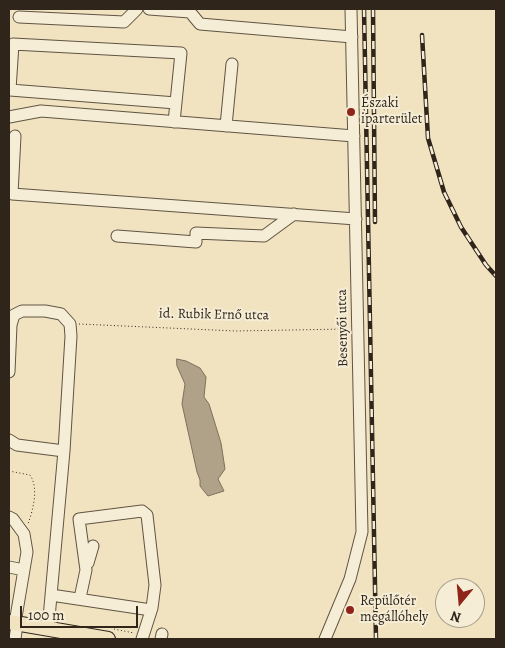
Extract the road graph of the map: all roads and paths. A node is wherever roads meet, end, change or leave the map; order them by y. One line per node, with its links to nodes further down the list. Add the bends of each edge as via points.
1 (137, 9): 4 (street, via 124,22)
2 (149, 9): 5 (street, via 190,12 200,24)
3 (351, 9): 5 (street, Besenyői utca)
4 (19, 17)
5 (352, 37): 12 (street, Besenyői utca)
6 (232, 64): 10 (street)
7 (176, 103): 7 (street, via 181,53 13,44 10,90); 9 (street)
8 (9, 117): 9 (street, via 40,111)
9 (174, 122): 10 (street)
10 (226, 126): 12 (street)
11 (15, 136): 13 (street, via 12,194)
12 (354, 136): 14 (street, Besenyői utca)
13 (294, 214): 14 (street); 15 (street, via 264,236 196,233 196,242)
14 (356, 219): 17 (street, Besenyői utca)
15 (117, 236)
16 (70, 324): 17 (path, id. Rubik Ernő utca, via 236,331); 18 (street, via 61,314 22,311 14,315); 20 (street)
17 (358, 329): 37 (street, Besenyői utca, via 362,532 350,579)
18 (9, 372)
19 (9, 440): 20 (street, via 17,445)
20 (64, 451): 28 (street)
21 (9, 471): 23 (path, via 33,477 33,510)
22 (9, 517): 23 (street)
23 (24, 534): 26 (street, via 27,552)
24 (93, 546): 27 (street)
25 (9, 566): 26 (street)
26 (24, 570): 31 (street)
27 (86, 570): 29 (street); 30 (street, via 79,519 145,512 155,585)
28 (51, 595): 29 (street); 32 (street)
29 (80, 598): 30 (street)
30 (151, 610): 36 (street)
31 (14, 623): 32 (main road); 34 (street)
32 (48, 629): 33 (main road)
33 (65, 636): 35 (main road)
34 (15, 639)
35 (108, 639)
36 (142, 639)
37 (325, 639)

